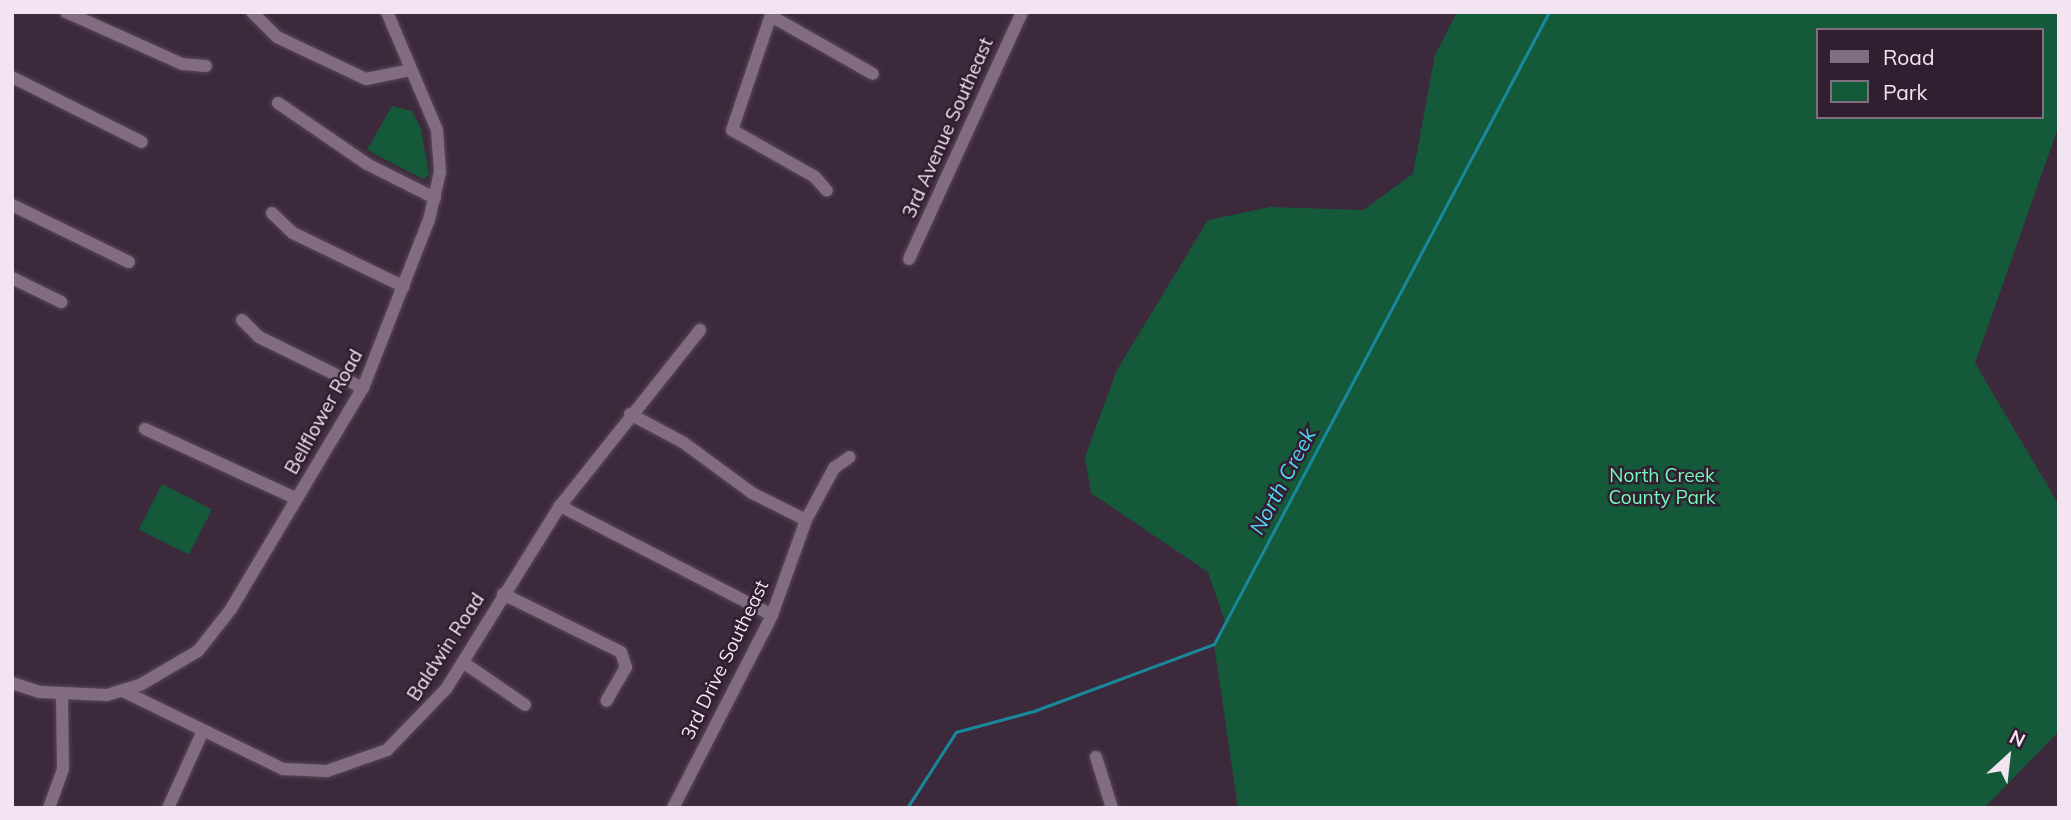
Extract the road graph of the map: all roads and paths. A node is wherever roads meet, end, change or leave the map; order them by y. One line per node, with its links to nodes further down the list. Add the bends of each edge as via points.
1 (66, 12): 6 (street, via 182,64)
2 (251, 12): 7 (street, via 277,37 358,76 381,80)
3 (387, 12): 7 (street, Bellflower Road)
4 (1022, 12): 16 (street, 3rd Avenue Southeast)
5 (771, 14): 8 (street); 12 (street, via 732,130 815,177)
6 (206, 66)
7 (411, 70): 13 (street, Bellflower Road, via 437,130)
8 (873, 74)
9 (12, 77): 11 (street)
10 (278, 103): 13 (street, via 367,164)
11 (142, 142)
12 (827, 191)
13 (435, 198): 19 (street, Bellflower Road)
14 (12, 205): 17 (street)
15 (272, 213): 19 (street, via 293,233)
16 (909, 260)
17 (129, 262)
18 (12, 278): 20 (street)
19 (404, 287): 23 (street, Bellflower Road)
20 (61, 302)
21 (242, 320): 23 (street, via 259,337)
22 (700, 330): 24 (street, Baldwin Road)
23 (363, 388): 27 (street, Bellflower Road)
24 (630, 414): 28 (street, Baldwin Road); 29 (street, via 684,443 751,493)
25 (145, 429): 27 (street, via 167,434)
26 (850, 457): 29 (street, 3rd Drive Southeast, via 834,468)
27 (297, 499): 34 (street, Bellflower Road, via 215,633 178,664)
28 (560, 506): 30 (street, Baldwin Road); 31 (street)
29 (806, 520): 31 (street, 3rd Drive Southeast)
30 (503, 594): 32 (street, Baldwin Road); 36 (street, via 621,652 626,667)
31 (772, 615): 42 (street, 3rd Drive Southeast)
32 (464, 663): 37 (street); 38 (street, Baldwin Road, via 398,743 341,768 283,769)
33 (12, 683): 35 (street)
34 (125, 691): 35 (street); 38 (street, Baldwin Road)
35 (62, 694): 40 (street, via 64,769)
36 (606, 701)
37 (525, 705)
38 (202, 733): 41 (street)
39 (1096, 757): 43 (street)
40 (49, 808)
41 (168, 808)
42 (673, 808)
43 (1112, 808)

